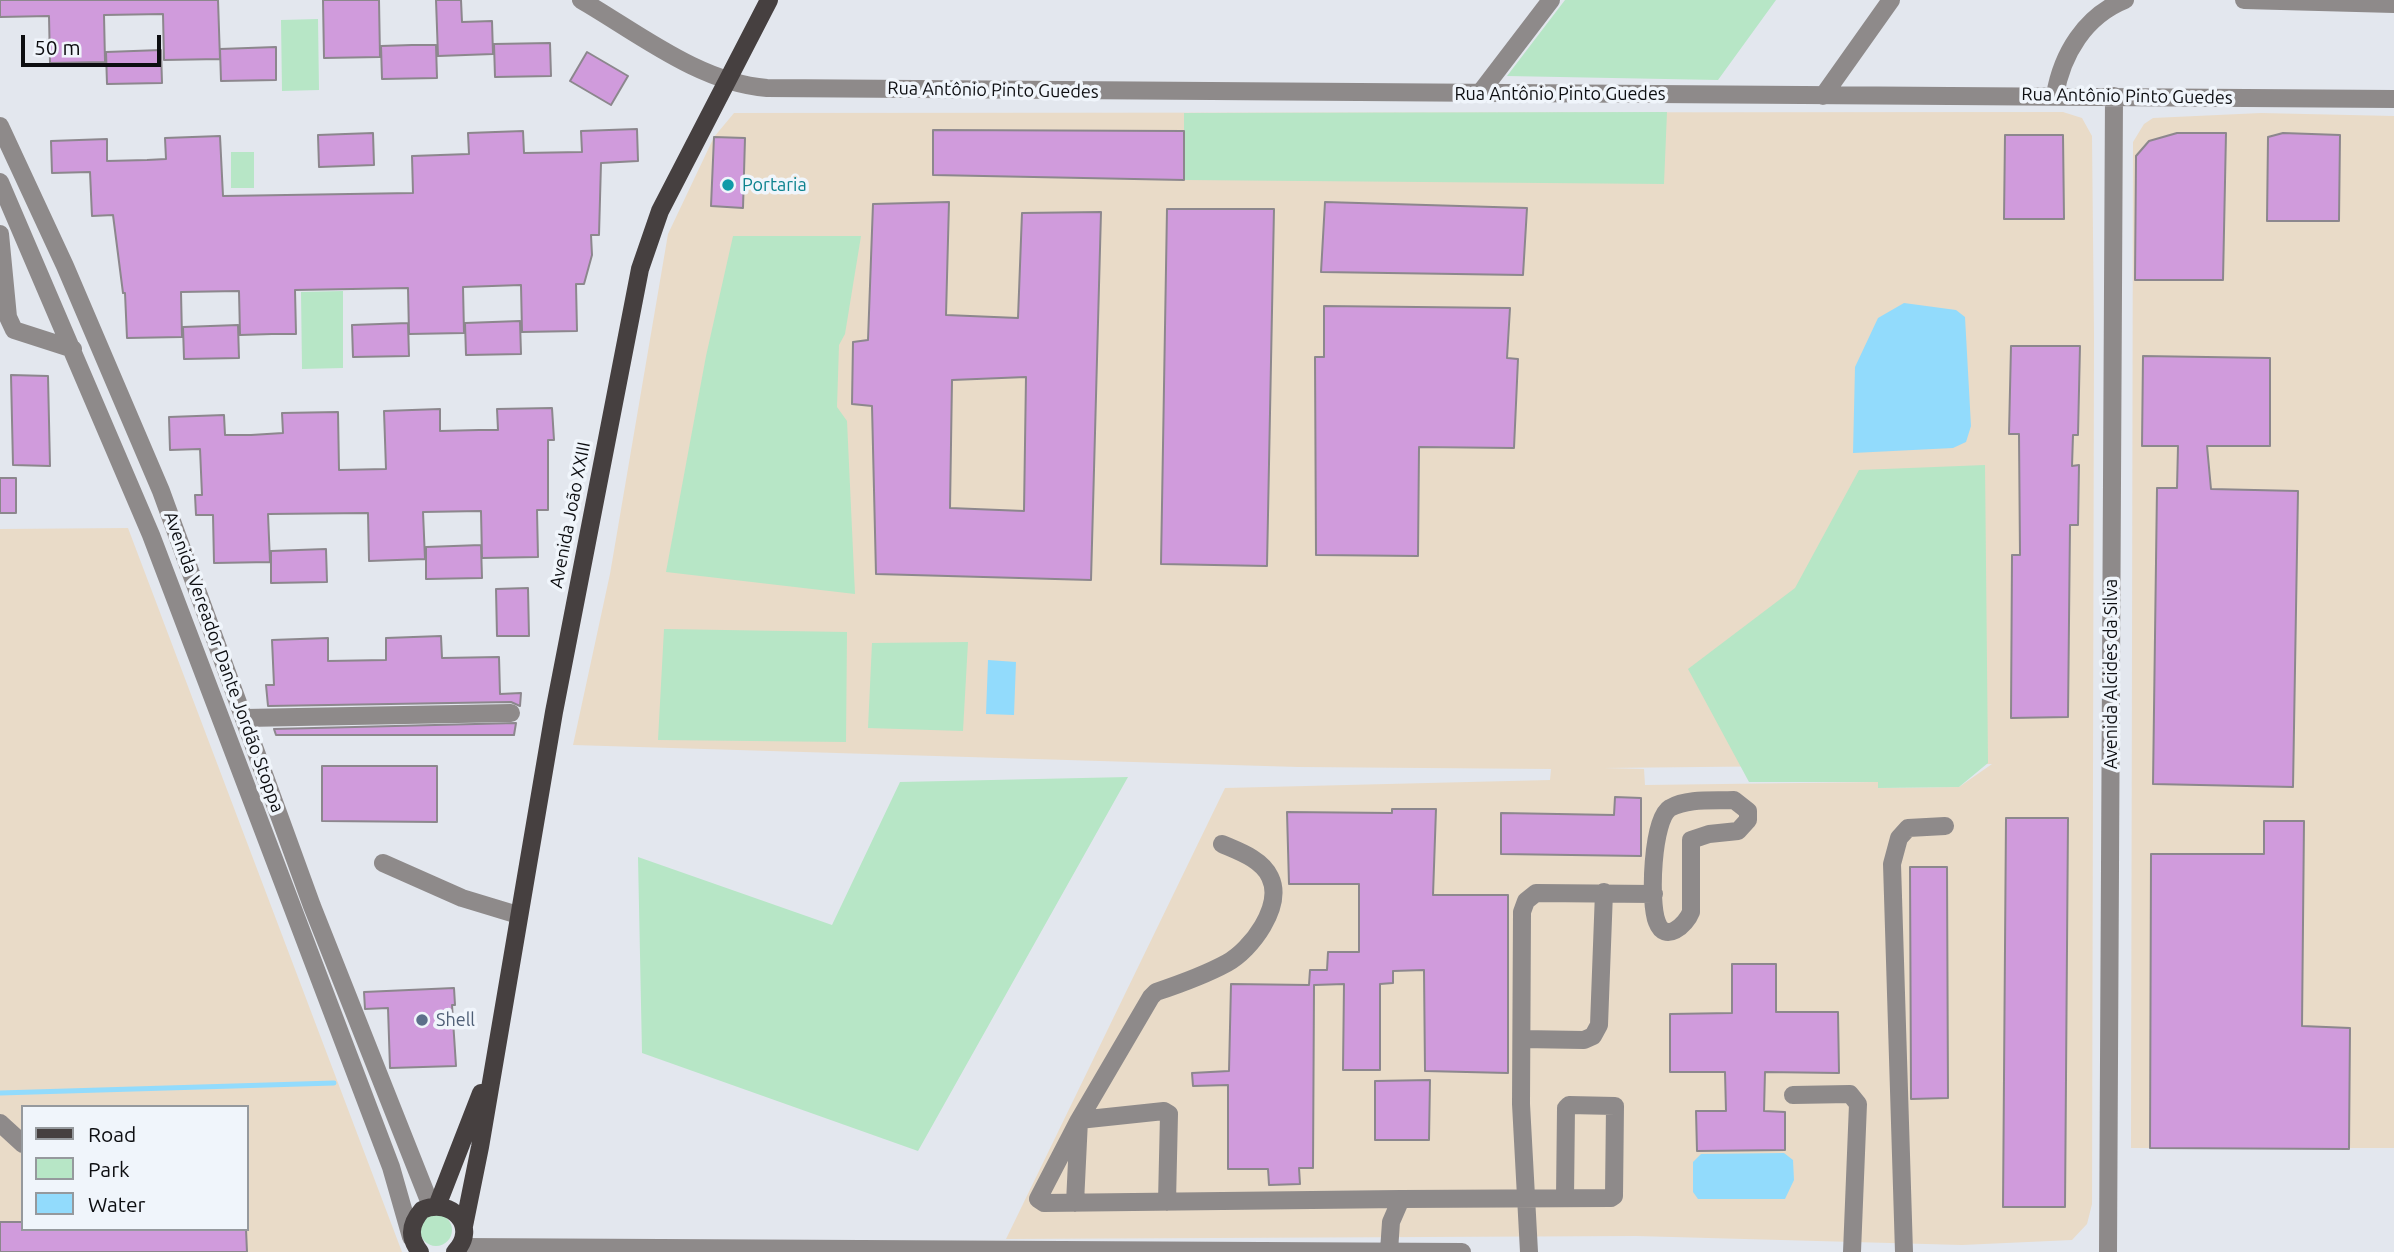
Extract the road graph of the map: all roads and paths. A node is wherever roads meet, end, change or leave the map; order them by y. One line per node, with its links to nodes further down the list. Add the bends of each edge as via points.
1 (581, 0): 8 (street, Rua Antônio Pinto Guedes, via 705,72)
2 (769, 0): 8 (main road, Avenida João XXIII)
3 (1551, 0): 9 (street)
4 (1891, 0): 11 (street)
5 (2126, 0): 10 (street, via 2107,8 2081,33 2059,74)
6 (2244, 0): 7 (street)
7 (2394, 4)
8 (727, 80): 9 (street, Rua Antônio Pinto Guedes, via 767,88); 27 (main road, Avenida João XXIII, via 660,211 640,269)
9 (1480, 93): 11 (street, Rua Antônio Pinto Guedes)
10 (2056, 95): 11 (street, Rua Antônio Pinto Guedes); 12 (street, Rua Antônio Pinto Guedes)
11 (1822, 96)
12 (2114, 96): 13 (street, Rua Antônio Pinto Guedes); 48 (street, Avenida Alcides da Silva)
13 (2394, 99)
14 (0, 125): 21 (street, Avenida Vereador Dante Jordão Stoppa, via 118,386)
15 (0, 182): 19 (street, Avenida Vereador Dante Jordão Stoppa)
16 (0, 234): 17 (street)
17 (2, 276): 18 (street)
18 (4, 310): 19 (street, via 14,330)
19 (73, 349): 41 (street, Avenida Vereador Dante Jordão Stoppa, via 156,548 391,1167)
20 (511, 713): 21 (street)
21 (245, 718): 39 (street, Avenida Vereador Dante Jordão Stoppa, via 312,906)
22 (1945, 826): 47 (street, via 1908,828 1899,838 1892,864)
23 (1222, 844): 31 (street, via 1255,861 1270,876 1269,912 1254,938 1228,962 1156,992)
24 (383, 863): 27 (street, via 462,898)
25 (1604, 892): 26 (street); 28 (street, via 1599,1025 1593,1036 1584,1040); 28 (street, via 1536,893 1526,901 1522,912)
26 (1654, 894): 26 (street, via 1656,836 1667,809 1690,802 1734,800 1742,804 1748,811 1743,827 1691,840 1687,923 1679,930 1660,928)
27 (518, 915): 29 (main road, Avenida João XXIII)
28 (1522, 1039): 36 (street)
29 (492, 1063): 39 (main road, Avenida João XXIII); 40 (main road, Avenida João XXIII)
30 (1793, 1095): 46 (street, via 1850,1094 1858,1104)
31 (1079, 1120): 37 (street, via 1167,1112); 38 (street); 38 (street, via 1038,1199)
32 (0, 1123): 33 (street)
33 (21, 1142)
34 (1565, 1198): 34 (street, via 1611,1198 1617,1193 1615,1106 1566,1108); 36 (street)
35 (1401, 1199): 36 (street); 37 (street); 43 (street, via 1391,1222)
36 (1526, 1199): 45 (street)
37 (1167, 1202): 38 (street)
38 (1075, 1203)
39 (434, 1206): 40 (main road, via 457,1213); 41 (main road, Avenida João XXIII, via 415,1217)
40 (464, 1226): 42 (main road, Avenida João XXIII)
41 (416, 1244)
42 (457, 1249): 43 (street)
43 (1389, 1251): 44 (street)
44 (1462, 1252)
45 (1528, 1252)
46 (1852, 1252)
47 (1904, 1252)
48 (2108, 1252)

